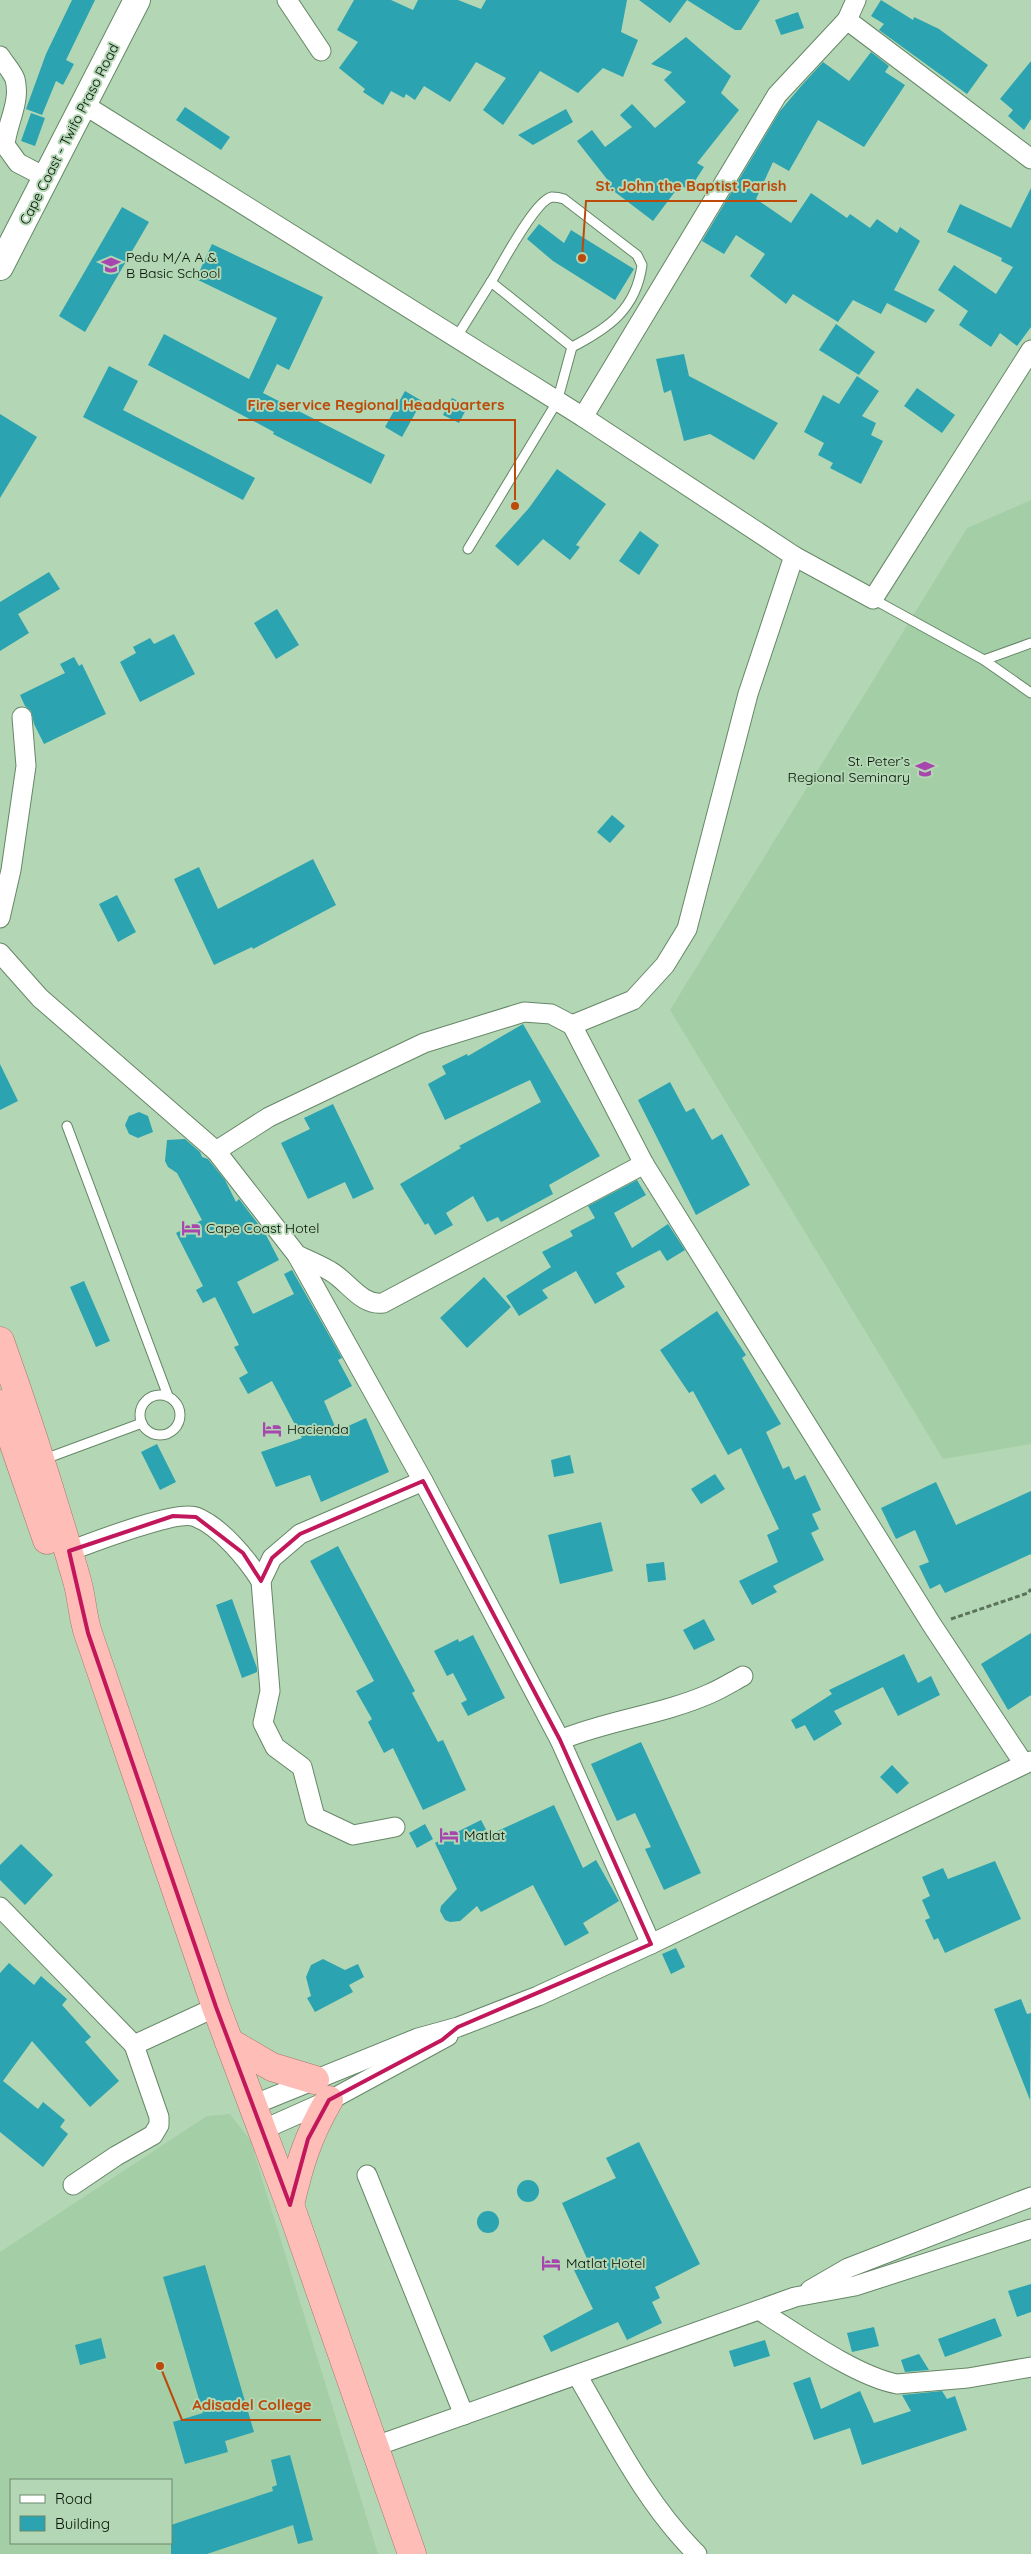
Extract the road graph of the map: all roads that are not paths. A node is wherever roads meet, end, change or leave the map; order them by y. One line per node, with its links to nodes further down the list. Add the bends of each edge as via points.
1 (137, 0): 7 (main road, Cape Coast - Twifo Praso Road)
2 (287, 0): 5 (street)
3 (856, 0): 4 (street)
4 (846, 20): 9 (street); 17 (street, via 778,95)
5 (321, 51)
6 (0, 56): 8 (street, via 14,79 16,103)
7 (83, 104): 10 (main road, Cape Coast - Twifo Praso Road); 13 (street)
8 (2, 146): 10 (street, via 18,163)
9 (1031, 159)
10 (47, 178): 11 (main road, Cape Coast - Twifo Praso Road)
11 (0, 267)
12 (491, 282): 13 (lane); 14 (lane); 14 (lane, via 527,222 543,202 552,197 564,199 637,255 642,265 632,297 615,321)
13 (456, 338): 16 (street)
14 (572, 347): 16 (lane)
15 (1031, 350): 20 (street)
16 (557, 402): 17 (street); 18 (lane)
17 (583, 417): 19 (street)
18 (468, 549)
19 (794, 556): 20 (street); 27 (street, via 748,694 687,929 665,965 633,1000)
20 (873, 599): 22 (lane)
21 (1031, 642): 22 (lane)
22 (984, 660): 23 (lane)
23 (1031, 693)
24 (22, 717): 25 (street, via 26,766 11,870)
25 (0, 918)
26 (0, 953): 29 (street, via 40,998)
27 (572, 1025): 29 (street, via 551,1014 524,1012 424,1043 269,1117); 30 (street)
28 (67, 1126): 33 (lane)
29 (216, 1151): 31 (street)
30 (644, 1164): 31 (street, via 383,1303 367,1301 331,1271); 43 (street, via 932,1625)
31 (297, 1255): 37 (street)
32 (0, 1341): 36 (highway)
33 (168, 1396): 35 (lane, via 152,1396 146,1401 142,1408); 35 (lane, via 174,1400 181,1414 175,1429 169,1434 153,1434)
34 (0, 1404): 40 (highway, via 63,1585)
35 (142, 1423): 36 (lane)
36 (42, 1460): 38 (highway)
37 (423, 1481): 39 (street, via 300,1534 272,1558); 42 (street)
38 (69, 1551): 39 (street, via 173,1516 196,1517 243,1553); 40 (highway)
39 (261, 1580): 44 (street, via 270,1691 263,1723 276,1747 302,1767 315,1818 353,1835)
40 (82, 1614): 47 (highway)
41 (743, 1676): 42 (street, via 708,1695 586,1729)
42 (560, 1740): 46 (street)
43 (1027, 1762): 46 (street)
44 (396, 1826)
45 (0, 1907): 49 (street)
46 (651, 1944): 50 (street, via 538,1996 458,2027 442,2040)
47 (216, 2007): 48 (highway); 49 (street)
48 (229, 2042): 50 (highway); 51 (highway)
49 (134, 2046): 53 (street, via 159,2117 159,2126 153,2135)
50 (322, 2090): 51 (street); 51 (street); 55 (highway)
51 (258, 2117): 55 (highway)
52 (367, 2176): 63 (street)
53 (73, 2185)
54 (1031, 2198): 56 (street)
55 (290, 2206): 64 (highway)
56 (950, 2229): 58 (street); 59 (street, via 848,2268)
57 (1031, 2229): 58 (street)
58 (960, 2252): 59 (street, via 855,2286)
59 (795, 2298): 60 (street)
60 (759, 2310): 61 (street, via 830,2354 891,2383 968,2378); 62 (street)
61 (1031, 2367)
62 (577, 2375): 63 (street); 66 (street, via 642,2484 684,2542)
63 (464, 2415): 64 (street)
64 (373, 2447): 65 (highway)
65 (412, 2554)
66 (697, 2554)

